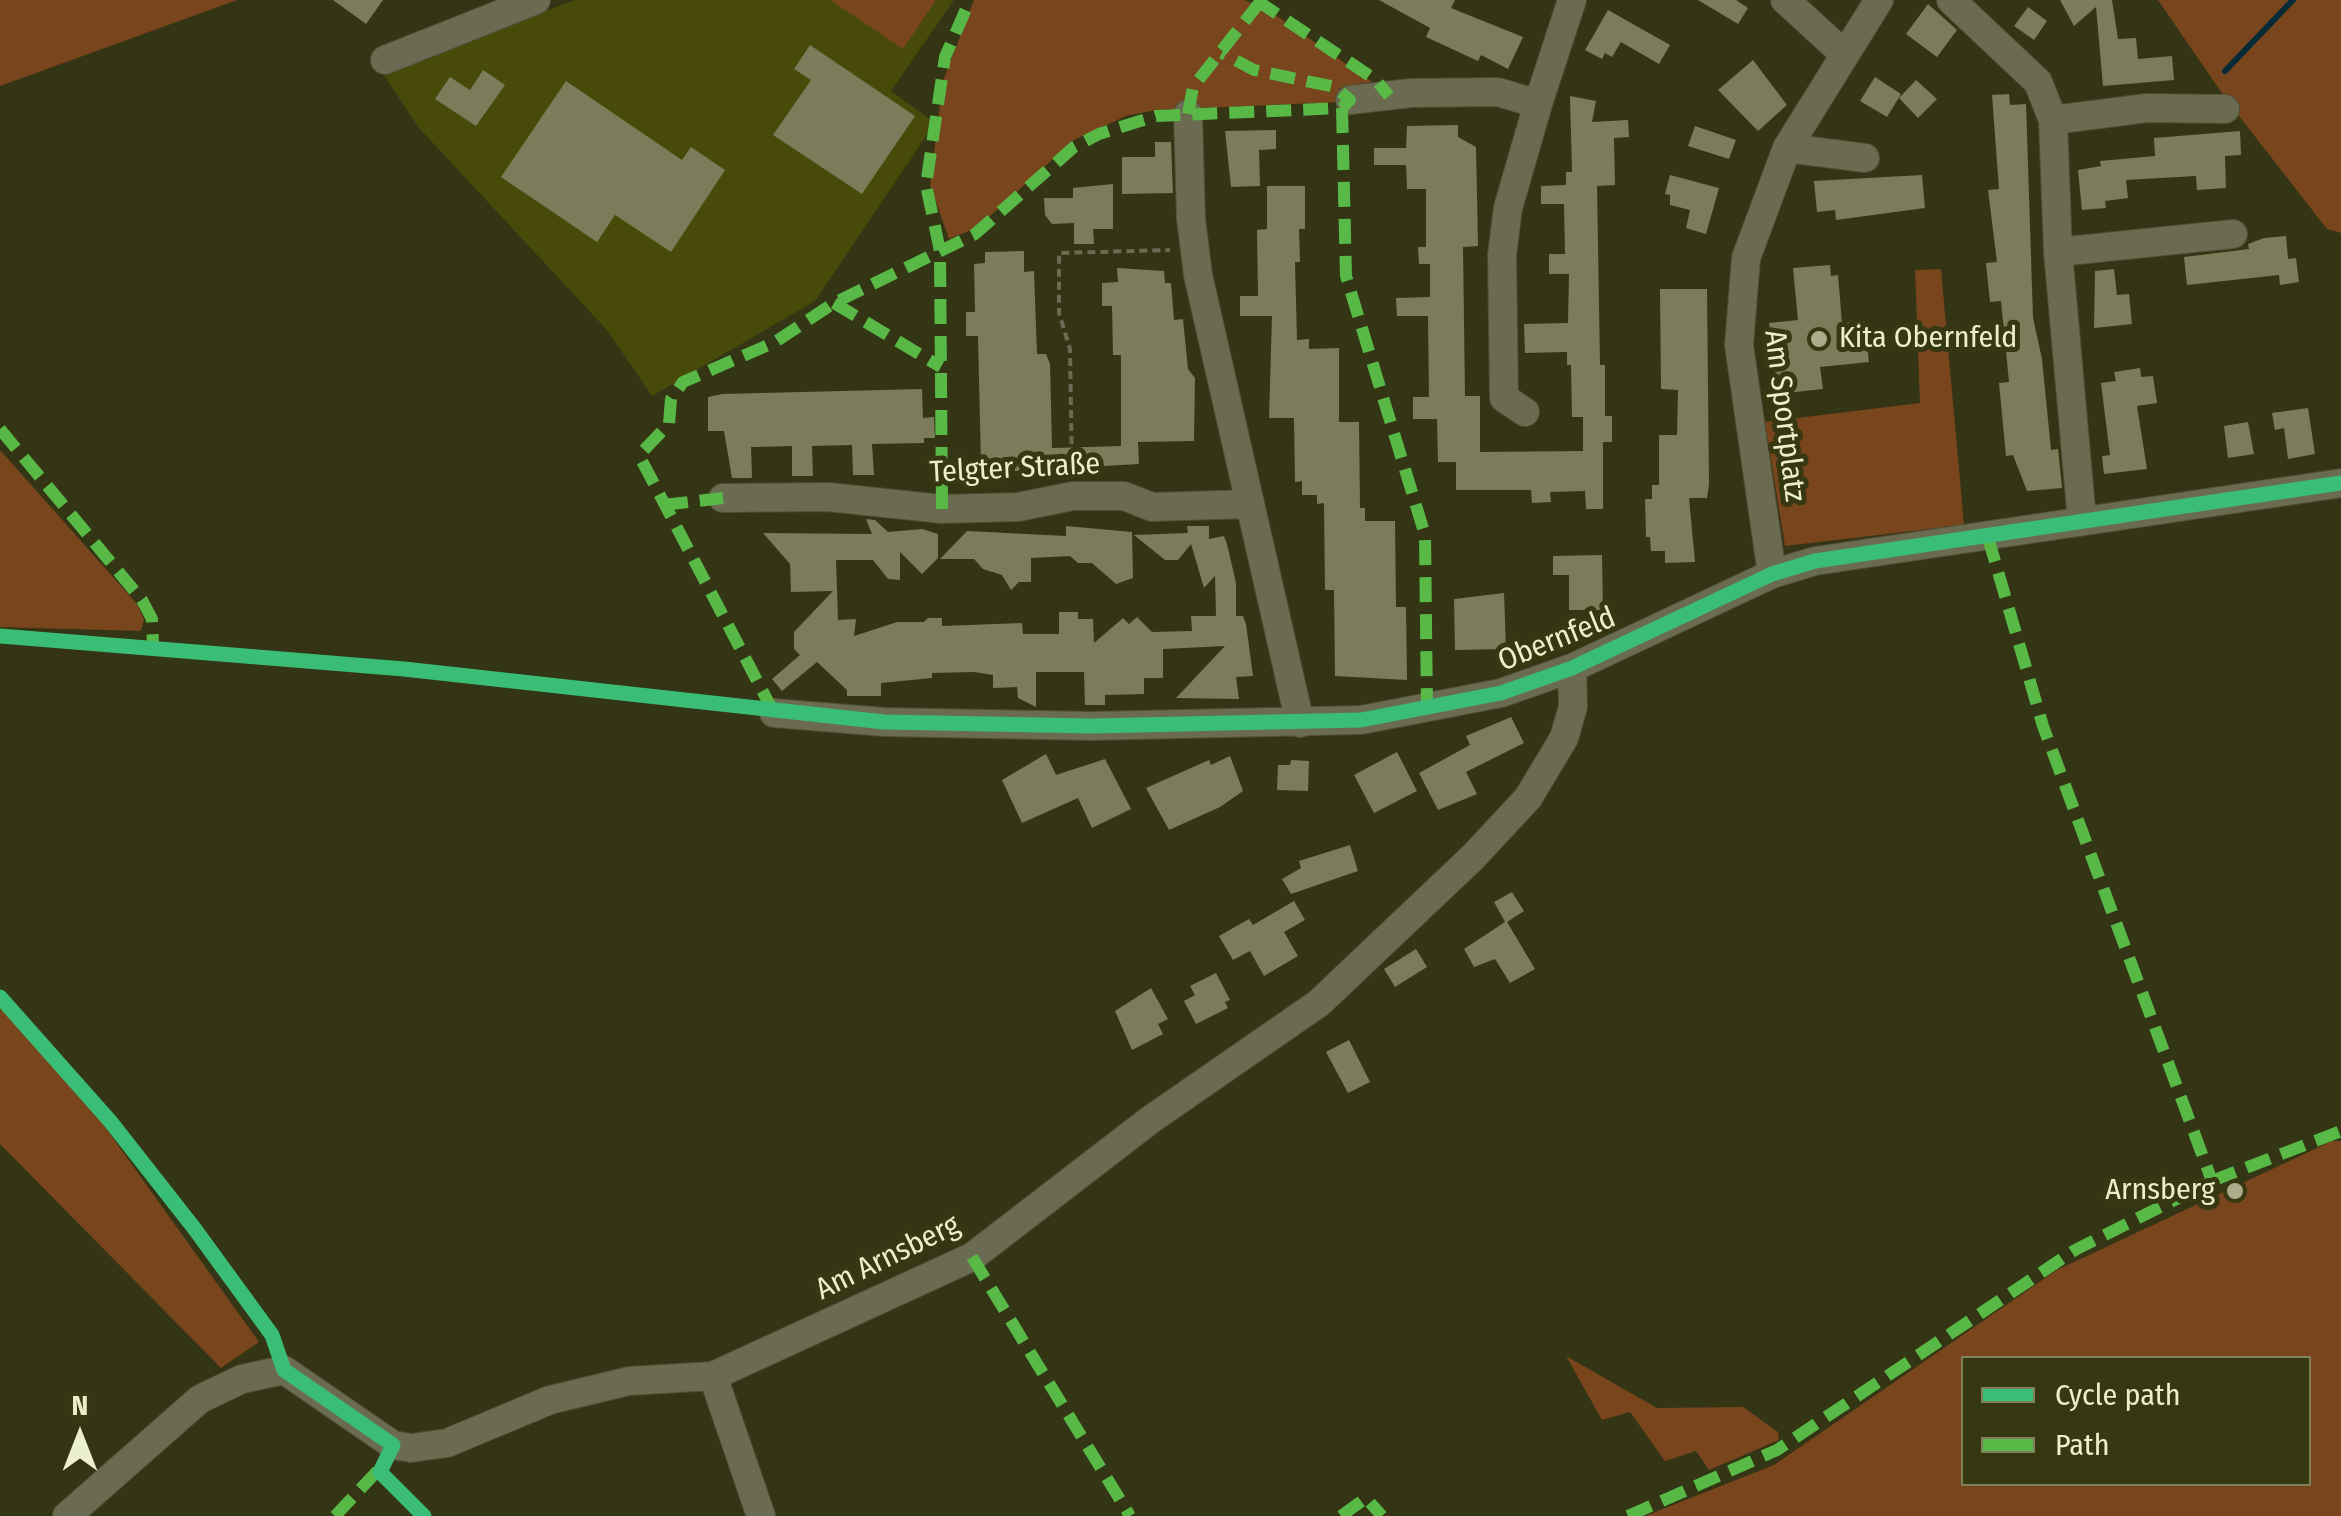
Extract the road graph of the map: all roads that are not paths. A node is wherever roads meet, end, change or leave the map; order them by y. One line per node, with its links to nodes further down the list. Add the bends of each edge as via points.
1 (536, 0): 7 (street)
2 (1572, 0): 9 (street)
3 (1785, 0): 6 (street)
4 (1880, 0): 6 (street, Am Sportplatz)
5 (1950, 0): 12 (street, via 2038,82)
6 (1843, 53): 13 (street, Am Sportplatz)
7 (385, 60)
8 (1350, 100): 9 (street, via 1498,92)
9 (1538, 104): 17 (street, via 1508,208 1502,255 1504,398)
10 (2226, 109): 12 (street, via 2147,108)
11 (1188, 114): 20 (street, via 1195,250)
12 (2053, 120): 16 (street)
13 (1787, 148): 14 (street); 22 (street, Am Sportplatz, via 1746,258 1739,346)
14 (1865, 158)
15 (2233, 234): 16 (street)
16 (2058, 252): 21 (street)
17 (1525, 412)
18 (2341, 483): 21 (street, Obernfeld)
19 (723, 498): 20 (street, Telgter Straße, via 828,497 942,510 1018,507 1073,496 1124,496 1152,507)
20 (1249, 504): 25 (street)
21 (2082, 520): 22 (street, Obernfeld, via 1815,561)
22 (1772, 574): 23 (street, Obernfeld)
23 (1572, 668): 25 (street, Obernfeld, via 1427,710); 26 (street, Am Arnsberg, via 1573,707 1564,738 1528,798 1319,1003 1150,1120 972,1257)
24 (774, 714): 25 (street, Obernfeld, via 1092,726)
25 (1300, 724)
26 (713, 1376): 27 (street, Am Arnsberg, via 628,1382 550,1400 447,1442 411,1448 393,1445 284,1370 242,1379 200,1399); 28 (street)
27 (67, 1516)
28 (762, 1516)

